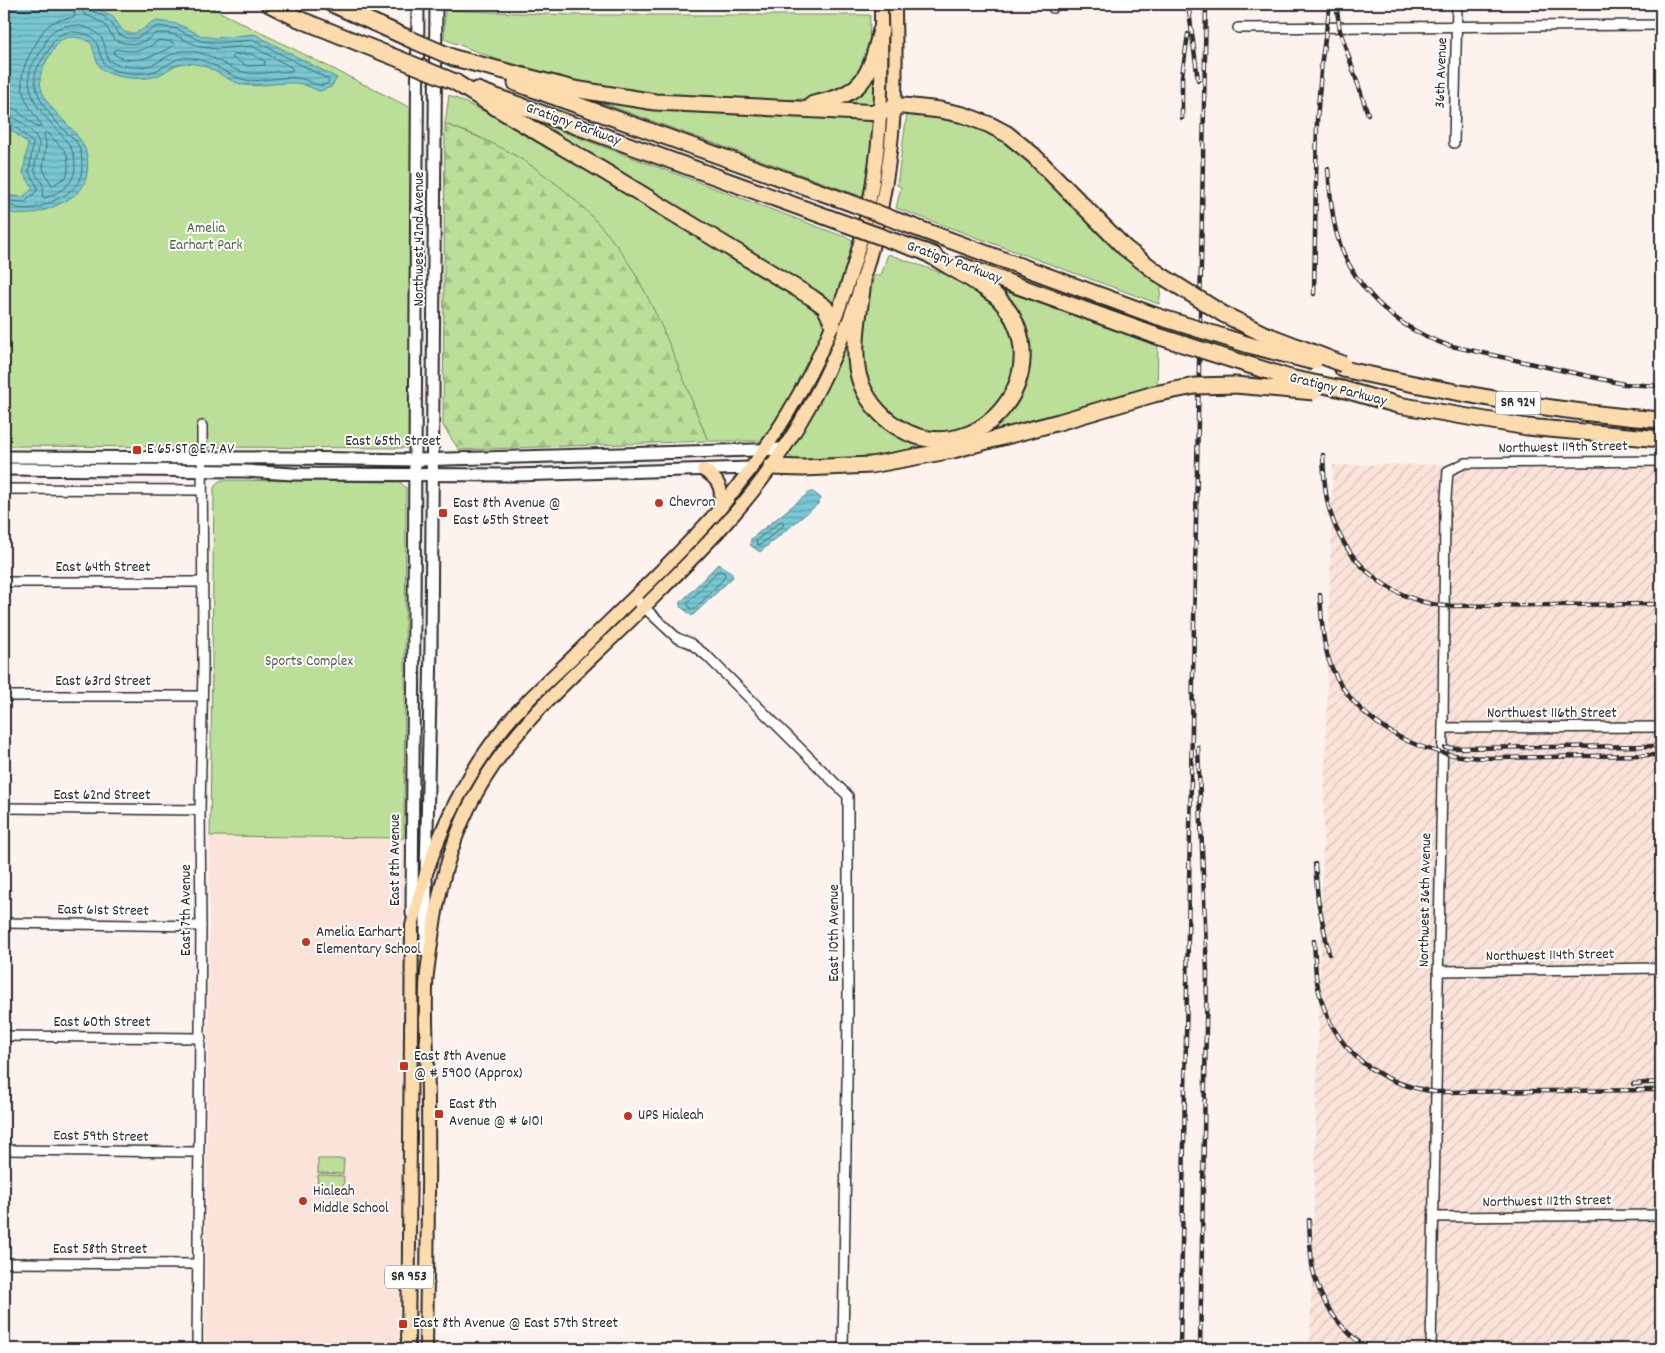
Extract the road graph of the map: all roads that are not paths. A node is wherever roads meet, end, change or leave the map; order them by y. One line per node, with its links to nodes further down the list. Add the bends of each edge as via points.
1 (269, 4): 13 (highway, Gratigny Parkway, bridge)
2 (332, 4): 12 (highway, Gratigny Parkway, bridge)
3 (418, 4): 31 (main road, Northwest 42nd Avenue / SR 953)
4 (436, 4): 30 (main road, Northwest 42nd Avenue / SR 953)
5 (881, 4): 11 (main road)
6 (895, 4): 14 (main road)
7 (1458, 4): 10 (street, 36th Avenue)
8 (1661, 25): 10 (street)
9 (1238, 28): 10 (street)
10 (1457, 28): 17 (street, 36th Avenue)
11 (881, 30): 15 (highway, via 868,72 859,86 832,100); 16 (main road)
12 (454, 58): 15 (highway, via 574,89 655,102); 21 (highway, Gratigny Parkway, bridge, via 1153,315 1249,345)
13 (455, 82): 18 (highway, Gratigny Parkway, bridge); 20 (highway, via 811,297 825,307)
14 (895, 106): 16 (highway); 19 (main road, via 883,201); 21 (highway, bridge, via 940,110 990,124 1039,160 1126,248 1159,274 1223,314)
15 (791, 108): 16 (highway)
16 (881, 113): 20 (main road, via 870,196 847,288)
17 (1454, 143)
18 (925, 252): 19 (highway, via 998,298 1011,316 1020,338 1022,359 1008,403 979,429 940,440 917,437 878,413 862,388 857,369 856,345); 22 (highway, Gratigny Parkway, bridge, via 1154,335)
19 (863, 281): 27 (main road, via 847,328 828,369)
20 (833, 324): 26 (main road, via 802,391)
21 (1343, 367): 23 (highway, Gratigny Parkway / SR 924, via 1451,392 1541,407)
22 (1342, 393): 25 (highway, Gratigny Parkway / SR 924, via 1527,427); 34 (highway, bridge, via 1235,385 1195,386 1154,394 953,450 871,465)
23 (1661, 420)
24 (202, 426): 29 (street, East 7th Avenue)
25 (1661, 439)
26 (766, 449): 27 (main road, East 65th Street); 30 (main road, East 65th Street); 35 (main road)
27 (783, 449): 34 (main road)
28 (4, 457): 29 (main road, East 65th Street)
29 (202, 457): 31 (main road, East 65th Street); 37 (street, East 7th Avenue)
30 (433, 459): 31 (main road, East 65th Street); 40 (main road, Northwest 42nd Avenue / SR 953)
31 (415, 460): 39 (main road, East 8th Avenue / SR 953)
32 (1661, 460): 33 (street, Northwest 119th Street)
33 (1464, 463): 53 (street, Northwest 36th Avenue, via 1448,471 1447,476)
34 (771, 467): 35 (main road); 47 (main road, via 716,532)
35 (751, 468): 38 (main road); 43 (main road)
36 (4, 470): 37 (main road)
37 (202, 470): 39 (main road); 42 (street, East 7th Avenue)
38 (703, 470): 40 (main road); 43 (main road, via 713,475 719,484 722,495)
39 (415, 475): 40 (main road); 48 (main road, East 8th Avenue / SR 953)
40 (433, 475): 49 (main road, East 8th Avenue / SR 953)
41 (4, 489): 42 (street)
42 (202, 490): 45 (street, East 7th Avenue)
43 (719, 510): 46 (main road)
44 (4, 582): 45 (street, East 64th Street)
45 (202, 582): 51 (street, East 7th Avenue)
46 (633, 597): 47 (street, East 10th Avenue); 56 (main road, via 505,725 490,745 455,803)
47 (644, 608): 62 (main road, via 528,720 487,775 454,841 434,923); 78 (street, East 10th Avenue, via 677,638 707,656 848,796)
48 (414, 646): 49 (main road); 59 (main road, East 8th Avenue / SR 953)
49 (431, 647): 56 (main road, East 8th Avenue / SR 953)
50 (4, 696): 51 (street, East 63rd Street)
51 (202, 696): 55 (street, East 7th Avenue)
52 (1661, 727): 53 (street, Northwest 116th Street)
53 (1443, 728): 61 (street, Northwest 36th Avenue)
54 (4, 808): 55 (street, East 62nd Street)
55 (200, 810): 58 (street, East 7th Avenue)
56 (426, 876): 59 (main road); 62 (main road, East 8th Avenue / SR 953)
57 (4, 923): 58 (street, East 61st Street)
58 (201, 926): 66 (street, East 7th Avenue)
59 (412, 926): 63 (main road, East 8th Avenue / SR 953)
60 (1661, 968): 61 (street, Northwest 114th Street)
61 (1438, 971): 72 (street, Northwest 36th Avenue)
62 (426, 985): 65 (main road, East 8th Avenue / SR 953)
63 (411, 1035): 65 (main road); 69 (main road, East 8th Avenue / SR 953)
64 (4, 1036): 66 (street, East 60th Street)
65 (427, 1036): 70 (main road, East 8th Avenue / SR 953)
66 (201, 1038): 68 (street, East 7th Avenue)
67 (4, 1150): 68 (street, East 59th Street)
68 (198, 1152): 74 (street, East 7th Avenue)
69 (409, 1206): 70 (main road); 76 (main road, East 8th Avenue / SR 953)
70 (428, 1206): 77 (main road, East 8th Avenue / SR 953)
71 (1661, 1215): 72 (street, Northwest 112th Street)
72 (1434, 1217): 79 (street, Northwest 36th Avenue)
73 (4, 1263): 74 (street, East 58th Street)
74 (197, 1264): 75 (street, East 7th Avenue)
75 (197, 1349)
76 (408, 1349)
77 (426, 1349)
78 (843, 1349)
79 (1431, 1349)

